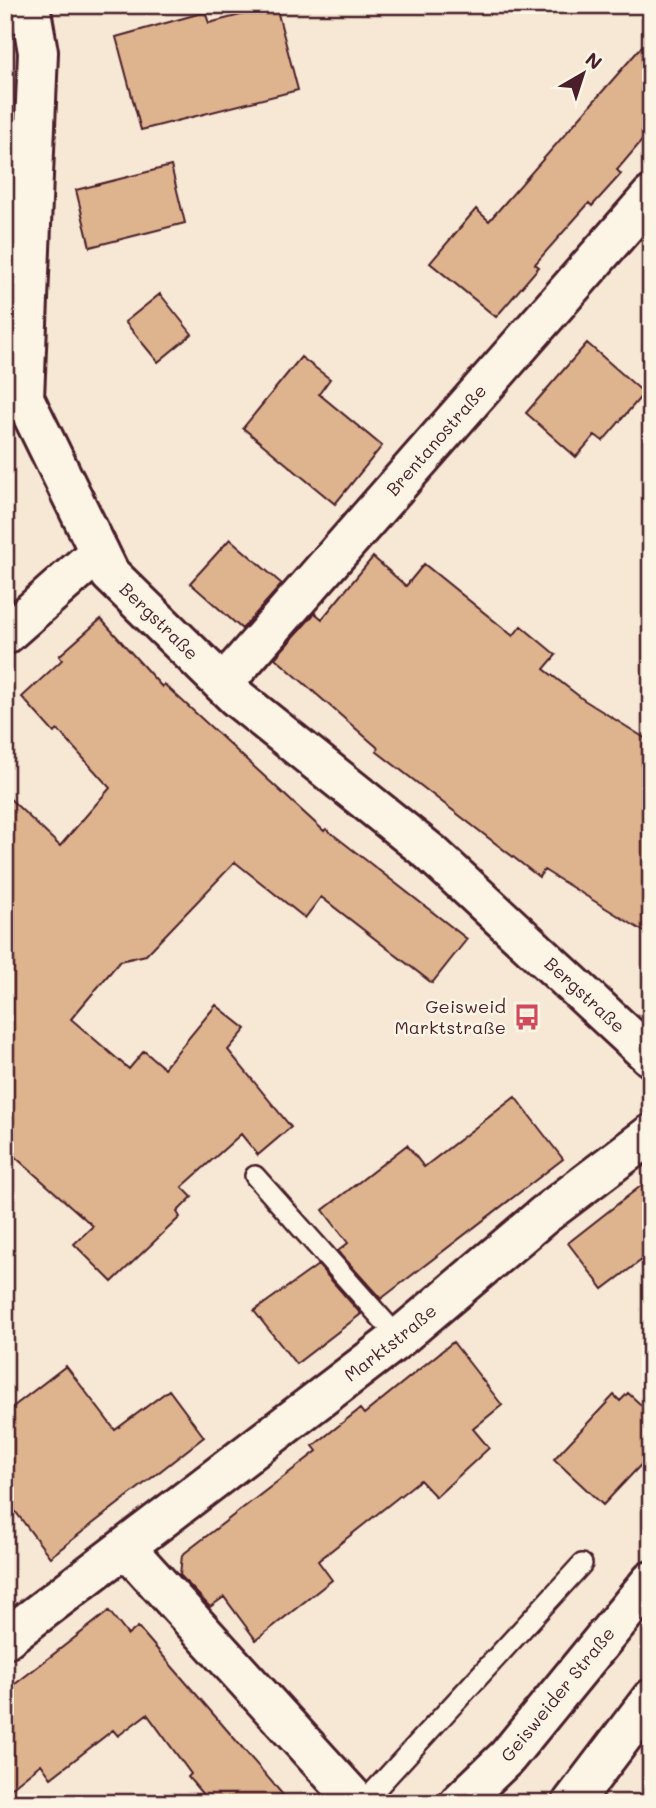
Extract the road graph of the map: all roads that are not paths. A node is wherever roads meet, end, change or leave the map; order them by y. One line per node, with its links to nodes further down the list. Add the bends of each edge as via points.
1 (30, 5): 2 (street, Bergstraße)
2 (22, 43): 4 (street, Bergstraße, via 24,398)
3 (651, 196): 6 (street, Brentanostraße)
4 (99, 552): 5 (street); 6 (street, Bergstraße, via 110,574)
5 (5, 635)
6 (223, 684): 7 (street, Bergstraße, via 431,853)
7 (651, 1057)
8 (651, 1134): 10 (street, Marktstraße, via 544,1215)
9 (254, 1176): 10 (lane)
10 (399, 1338): 11 (street, Marktstraße)
11 (126, 1548): 14 (street, Marktstraße); 16 (street)
12 (582, 1564): 16 (lane)
13 (651, 1581): 17 (street, Geisweider Straße, via 507,1757)
14 (5, 1639)
15 (651, 1699): 18 (street)
16 (361, 1803)
17 (459, 1803)
18 (572, 1803)

